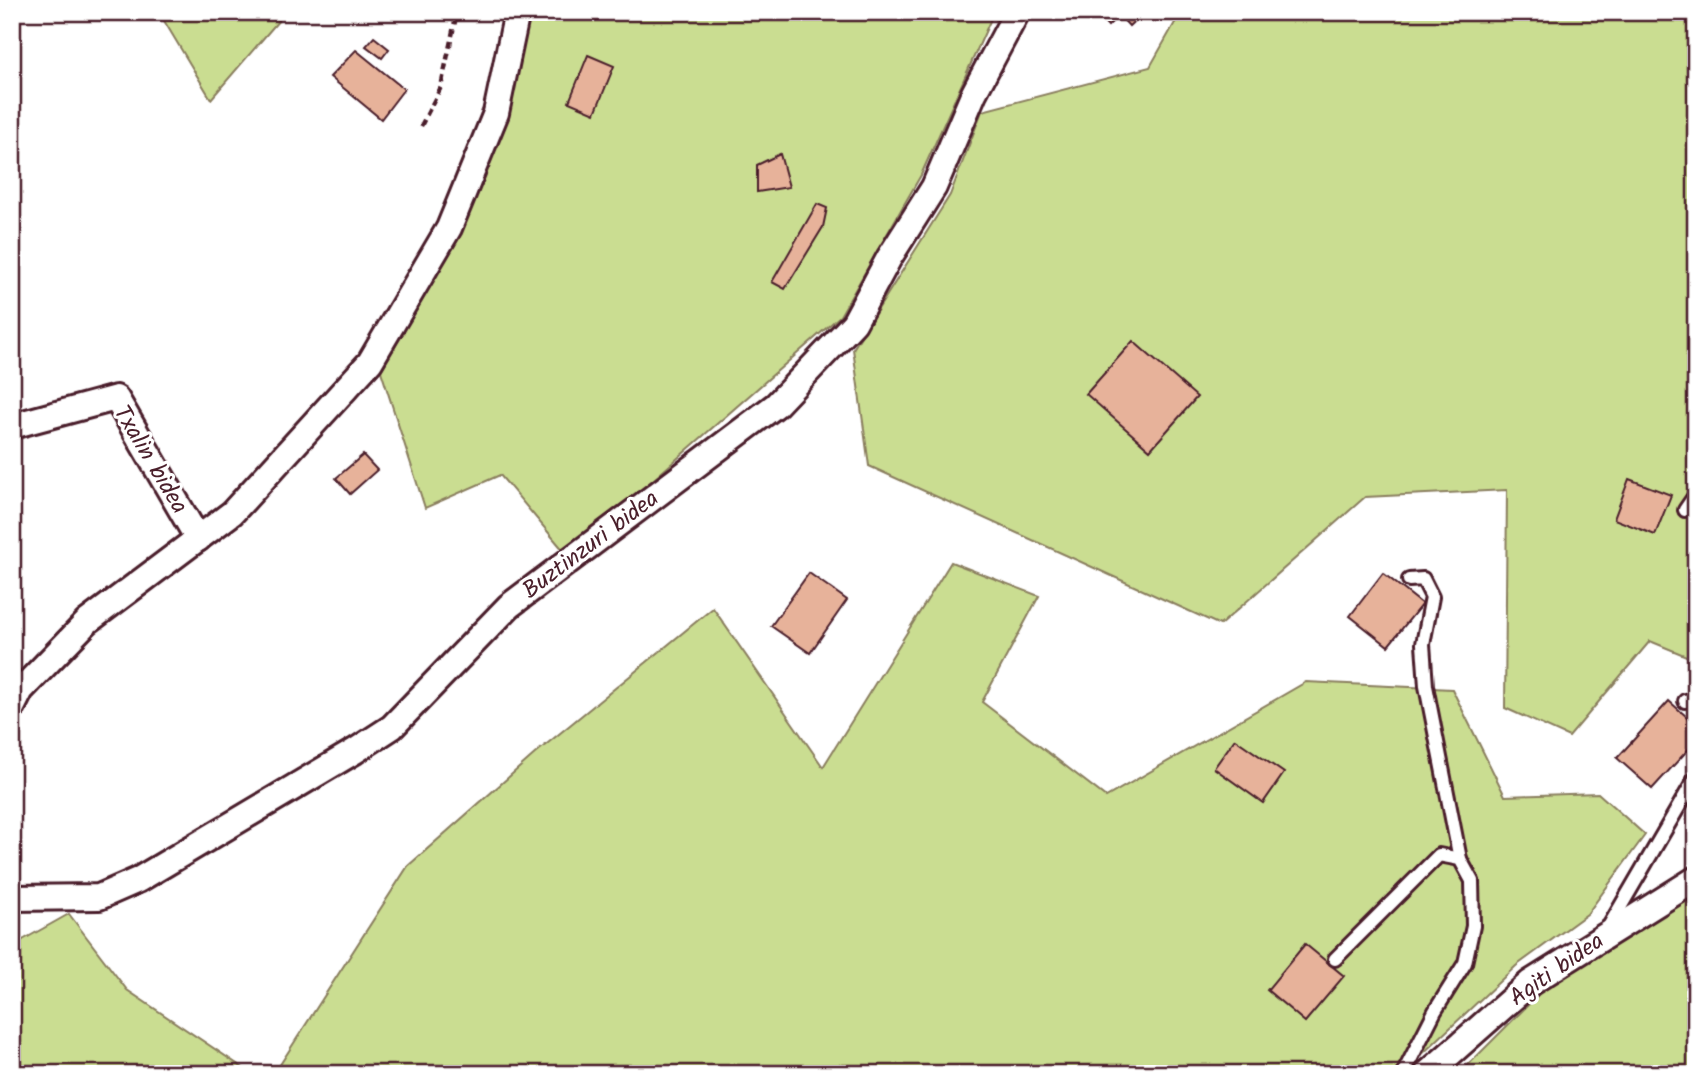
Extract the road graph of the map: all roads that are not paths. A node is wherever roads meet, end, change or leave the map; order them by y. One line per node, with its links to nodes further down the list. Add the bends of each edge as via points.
1 (517, 12): 6 (street, via 496,113 449,228 370,362 232,513)
2 (1017, 12): 12 (street, Buztinzuri bidea, via 974,93 934,187 854,323 776,405 509,606 391,727 355,751 138,880 99,897)
3 (12, 426): 6 (street, Txalin bidea, via 116,398)
4 (1696, 494): 5 (lane)
5 (1685, 510)
6 (198, 539): 8 (street, via 87,622 21,690)
7 (1409, 580): 10 (lane, via 1423,579 1432,597 1423,644 1426,686)
8 (12, 708)
9 (1696, 777): 13 (lane)
10 (1460, 859): 14 (lane, via 1439,855); 15 (lane, via 1472,881 1473,926 1465,963)
11 (1696, 879): 13 (street, Agiti bidea)
12 (12, 898)
13 (1603, 937): 16 (street, Agiti bidea, via 1530,983)
14 (1335, 958)
15 (1403, 1074)
16 (1427, 1074)

